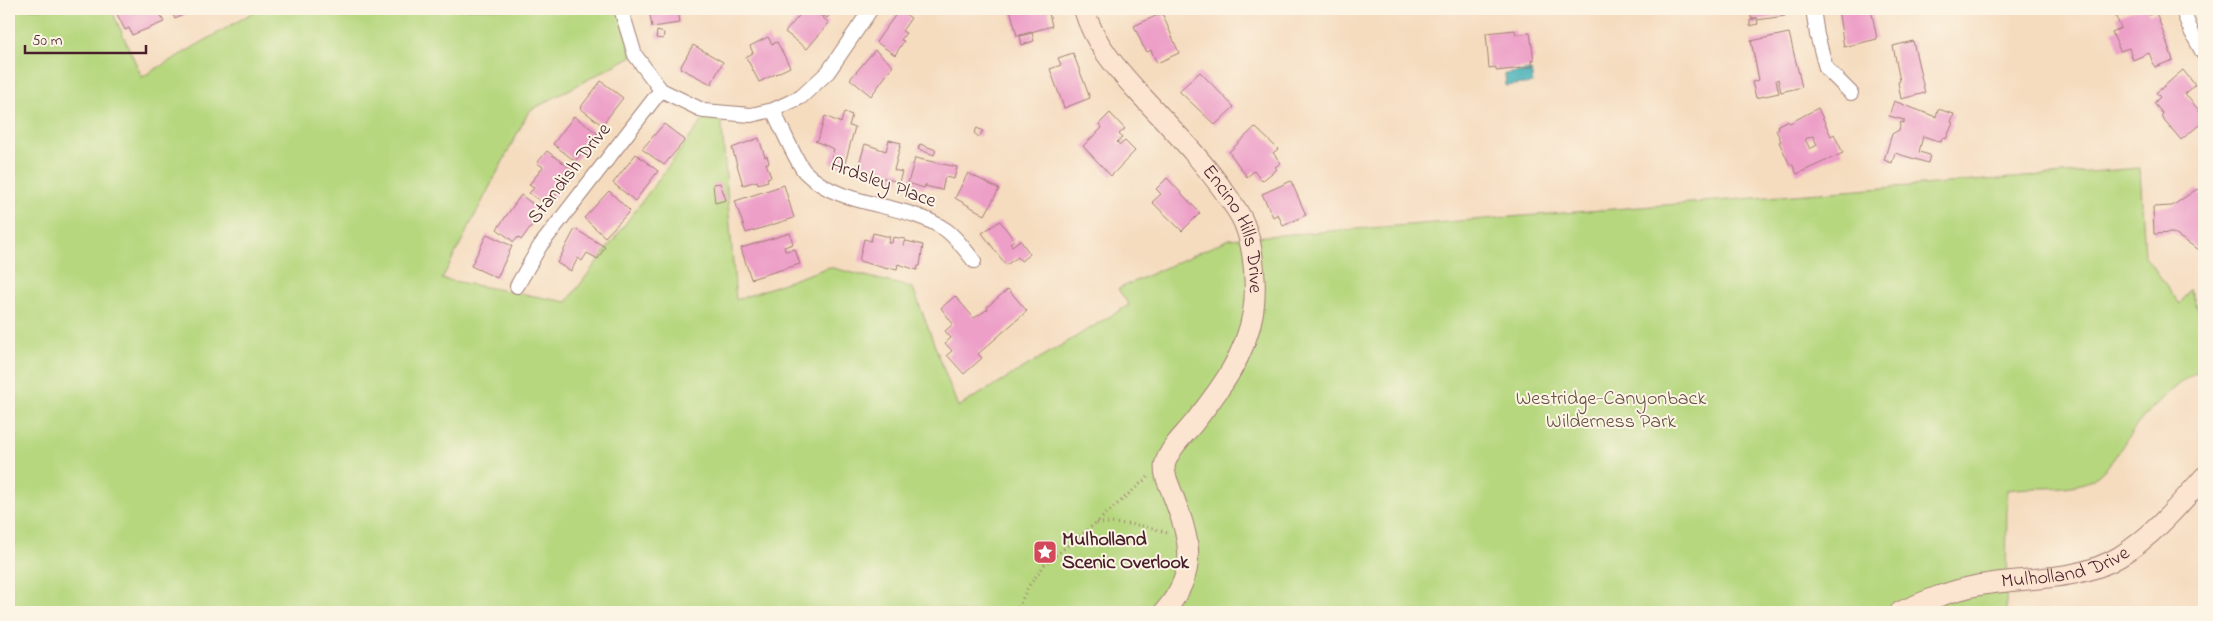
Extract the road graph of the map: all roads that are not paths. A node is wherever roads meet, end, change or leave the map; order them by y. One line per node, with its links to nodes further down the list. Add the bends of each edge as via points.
1 (621, 9): 7 (street, via 635,55)
2 (870, 9): 9 (street, via 828,72 801,97)
3 (1084, 9): 13 (main road, Encino Hills Drive, via 1108,56 1204,164 1223,190 1245,226 1250,246 1253,312 1239,357 1222,387 1167,458 1164,470 1189,550 1188,572 1177,597)
4 (1813, 9): 8 (street, via 1826,68)
5 (2182, 9): 6 (street)
6 (2204, 54)
7 (661, 90): 9 (street, via 704,111 751,115); 11 (street, Standish Drive, via 540,246)
8 (1851, 93)
9 (773, 110): 10 (street, Ardsley Place, via 804,170 815,180 844,195 930,220 948,231)
10 (974, 262)
11 (517, 286)
12 (2204, 477): 14 (main road, Mulholland Drive, via 2151,535 2118,558 2080,573 1975,586 1940,595)
13 (1164, 612)
14 (1900, 612)

